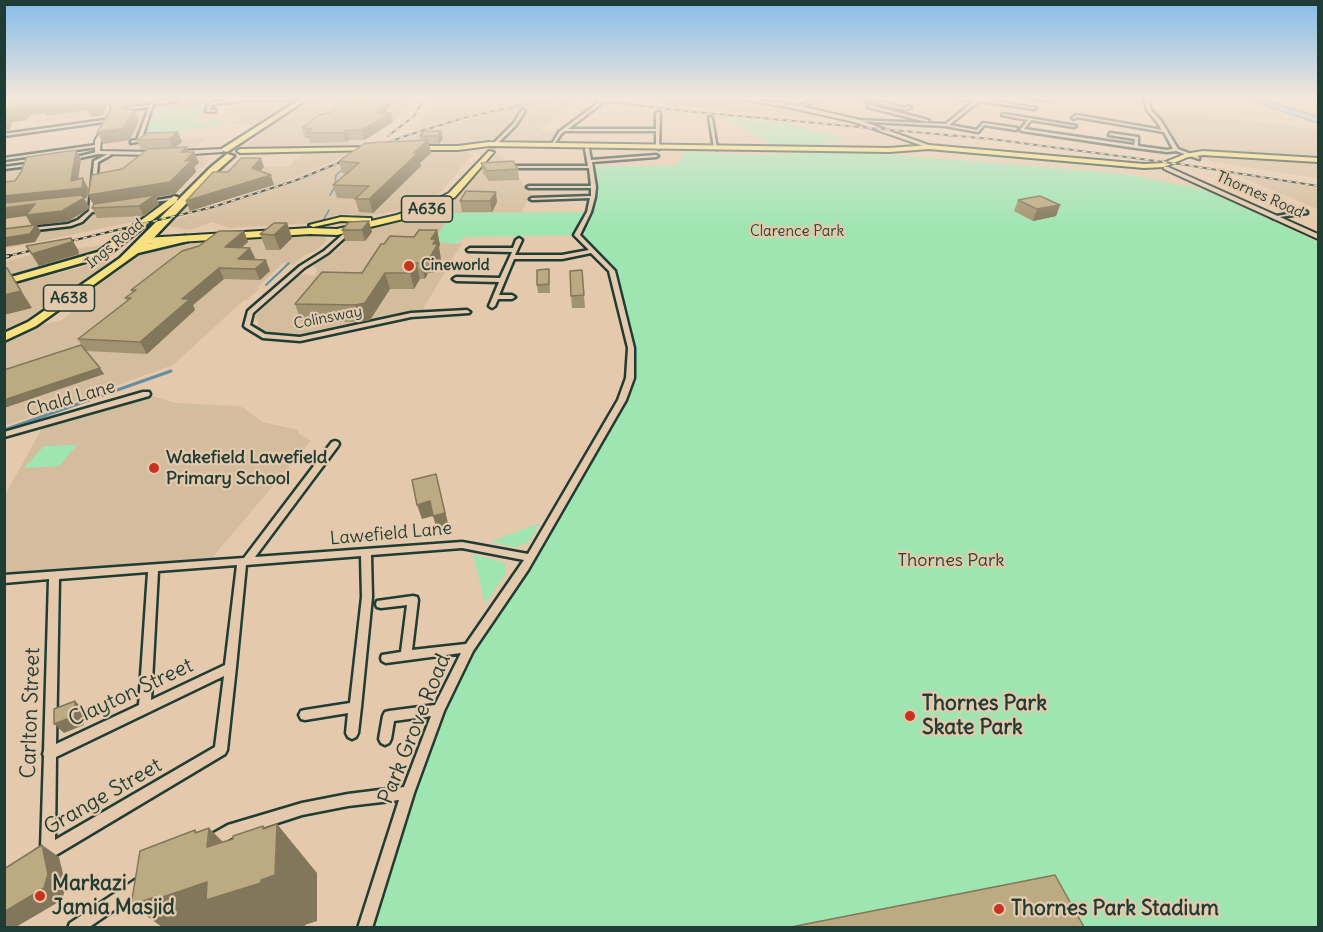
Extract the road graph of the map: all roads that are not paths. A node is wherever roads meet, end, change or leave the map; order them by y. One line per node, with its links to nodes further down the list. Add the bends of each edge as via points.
1 (101, 141): 22 (street)
2 (136, 141): 13 (street)
3 (243, 141): 28 (highway, Ings Road / A638)
4 (243, 141): 28 (highway, Ings Road / A638)
5 (501, 141): 18 (street)
6 (554, 141): 14 (street)
7 (656, 141): 30 (street)
8 (715, 141): 19 (street)
9 (901, 141): 21 (street)
10 (1099, 141): 15 (street)
11 (1137, 141): 15 (street)
12 (1171, 141): 24 (street)
13 (132, 142)
14 (552, 146): 18 (main road); 30 (main road)
15 (1136, 147): 26 (street)
16 (383, 148): 28 (main road)
17 (401, 148): 23 (main road)
18 (496, 148): 20 (main road); 23 (main road); 55 (main road, A636, via 459,189 441,202 417,213)
19 (716, 148): 21 (main road); 30 (main road)
20 (587, 149): 21 (main road); 39 (street)
21 (918, 149): 25 (main road); 25 (street)
22 (97, 150): 29 (street, via 109,155); 35 (street, via 74,149); 36 (street, via 89,156); 48 (street)
23 (478, 150): 55 (main road, A636, via 456,184 438,199)
24 (1176, 150): 26 (street); 31 (street)
25 (937, 151): 42 (main road); 42 (main road, via 1120,170)
26 (1167, 151): 33 (street)
27 (173, 153): 28 (street)
28 (227, 153): 46 (highway, Ings Road / A638); 56 (highway, Ings Road / A638)
29 (164, 154)
30 (654, 155): 39 (street)
31 (1187, 155): 32 (main road); 34 (street); 37 (main road, via 1225,153); 42 (main road)
32 (1235, 156): 34 (main road); 37 (main road)
33 (1166, 157)
34 (1198, 158): 42 (main road)
35 (4, 159)
36 (63, 160)
37 (1318, 161)
38 (40, 163): 41 (street)
39 (590, 164): 40 (street); 44 (street)
40 (512, 167)
41 (4, 168)
42 (1161, 168): 54 (street, Thornes Road)
43 (529, 187): 44 (street)
44 (594, 187): 45 (street)
45 (593, 197): 47 (street); 65 (street, via 577,235)
46 (176, 198): 50 (street); 59 (highway, Ings Road / A638)
47 (532, 199)
48 (91, 201): 49 (street); 52 (street)
49 (80, 202)
50 (139, 204)
51 (110, 208): 52 (street)
52 (91, 211): 58 (street, via 69,225)
53 (1305, 212): 54 (street)
54 (1274, 217): 61 (street, Thornes Road)
55 (352, 226): 57 (main road); 63 (street, Colinsway)
56 (158, 228): 59 (highway, Ings Road / A638); 60 (highway)
57 (327, 229): 60 (main road); 63 (street)
58 (24, 230)
59 (142, 237): 60 (main road); 67 (highway, Ings Road / A638); 68 (highway, A638)
60 (184, 237): 67 (highway)
61 (1318, 237)
62 (519, 240): 66 (street)
63 (334, 244): 75 (street, Colinsway, via 250,312 247,326 263,336 300,339 411,315)
64 (470, 250): 66 (street)
65 (592, 251): 66 (street, via 562,257); 81 (street, via 612,271 632,348 632,368 622,400)
66 (513, 254): 70 (street)
67 (127, 257): 68 (highway, A638); 76 (highway, Ings Road / A638, via 32,324)
68 (77, 263): 71 (highway, A638)
69 (456, 279): 70 (street)
70 (503, 280): 72 (street)
71 (4, 282)
72 (496, 297): 73 (street); 74 (street)
73 (512, 297)
74 (492, 306)
75 (467, 312)
76 (4, 338)
77 (146, 394): 78 (street, Chald Lane)
78 (4, 435)
79 (335, 444): 82 (street)
80 (366, 552): 81 (street, Lawefield Lane, via 462,545); 82 (street, Lawefield Lane); 92 (street, via 368,597)
81 (530, 558): 87 (street, Park Grove Road)
82 (244, 562): 83 (street, Lawefield Lane); 90 (street)
83 (153, 569): 84 (street, Lawefield Lane); 91 (street)
84 (54, 576): 85 (street, Lawefield Lane); 98 (street, Carlton Street)
85 (4, 579)
86 (381, 604): 88 (street, via 413,600)
87 (469, 648): 88 (street); 93 (street, Park Grove Road)
88 (406, 656): 89 (street)
89 (386, 658)
90 (231, 668): 91 (street, Clayton Street); 97 (street)
91 (145, 707): 98 (street, Clayton Street)
92 (355, 707): 94 (street); 95 (street)
93 (439, 710): 96 (street, via 389,716); 99 (street, Park Grove Road)
94 (305, 715)
95 (352, 733)
96 (385, 739)
97 (221, 750): 101 (street, Grange Street)
98 (49, 754): 101 (street, Carlton Street)
99 (408, 793): 100 (street, via 302,809 274,824 228,832); 105 (street, Park Grove Road)
100 (197, 850)
101 (48, 852): 102 (street, Grange Street)
102 (30, 862)
103 (159, 872): 104 (street)
104 (75, 927)
105 (364, 927)

